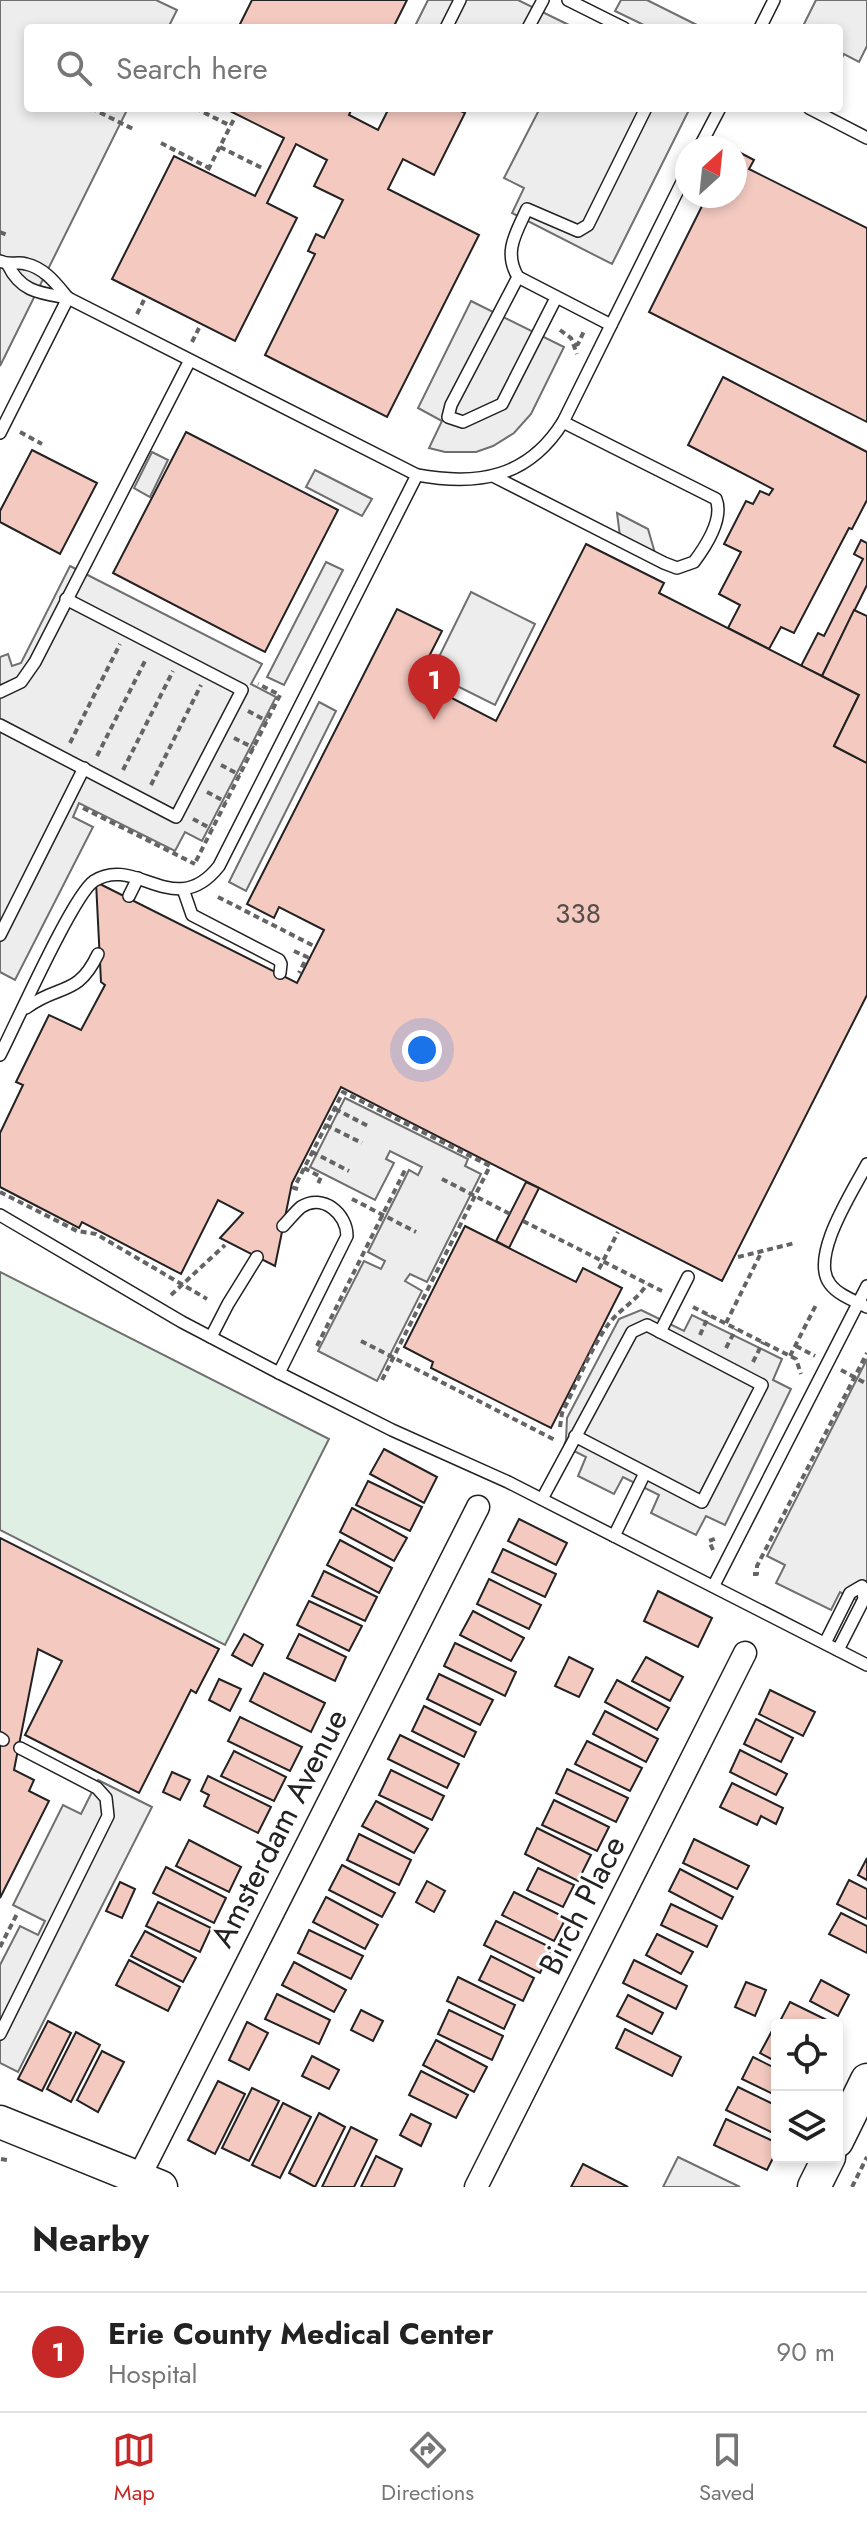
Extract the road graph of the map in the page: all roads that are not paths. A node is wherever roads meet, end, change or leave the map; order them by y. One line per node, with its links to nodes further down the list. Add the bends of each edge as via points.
1 (460, 0): 5 (lane)
2 (543, 0): 6 (lane)
3 (568, 0): 7 (lane)
4 (774, 0): 8 (lane)
5 (448, 24)
6 (530, 24)
7 (616, 24)
8 (762, 24)
9 (644, 112): 16 (lane, via 588,225 578,231 527,209 510,256)
10 (718, 112): 12 (lane)
11 (817, 112): 13 (lane)
12 (705, 136)
13 (867, 138)
14 (675, 196): 19 (lane)
15 (4, 263): 17 (lane, via 16,282); 17 (lane, via 25,263 49,275)
16 (518, 277): 18 (lane); 18 (lane, via 448,417 463,422 502,404)
17 (68, 298): 20 (lane); 22 (lane)
18 (556, 298): 19 (lane)
19 (611, 325): 21 (lane)
20 (189, 362): 23 (lane); 25 (lane)
21 (563, 422): 24 (lane, via 545,448); 24 (lane, via 716,499 718,519 694,562 677,568 664,563)
22 (0, 433)
23 (417, 475): 24 (lane); 30 (lane, via 219,866 200,883)
24 (495, 477)
25 (66, 599): 26 (lane, via 26,678); 28 (lane, via 242,690 176,817)
26 (0, 692)
27 (0, 725): 28 (lane)
28 (84, 768): 32 (lane)
29 (138, 878): 30 (lane); 31 (lane); 35 (lane, via 110,875 82,893)
30 (183, 889): 34 (lane, via 192,915 279,960)
31 (129, 896)
32 (0, 935)
33 (98, 954): 35 (lane, via 76,985)
34 (280, 973)
35 (22, 1011): 36 (lane)
36 (0, 1055)
37 (867, 1164): 43 (lane, via 826,1245 824,1261 831,1285)
38 (0, 1215): 45 (lane)
39 (283, 1226): 46 (lane, via 302,1207 320,1203 340,1214 347,1236)
40 (257, 1257): 45 (lane)
41 (688, 1277): 44 (lane)
42 (867, 1286): 43 (lane)
43 (863, 1305): 52 (lane)
44 (660, 1332): 47 (lane, via 647,1325 632,1332); 48 (lane, via 762,1385 702,1502)
45 (211, 1337): 46 (lane)
46 (279, 1373): 49 (lane)
47 (575, 1436): 48 (lane); 49 (lane)
48 (645, 1473): 51 (lane)
49 (542, 1499): 51 (lane)
50 (478, 1507): 63 (street, Amsterdam Avenue)
51 (614, 1536): 52 (lane)
52 (714, 1585): 53 (lane)
53 (825, 1643): 54 (lane); 54 (lane, via 850,1593 862,1586 864,1599)
54 (838, 1650): 56 (lane)
55 (745, 1653): 64 (street, Birch Place)
56 (867, 1665)
57 (20, 1748): 58 (lane, via 97,1788 106,1798 108,1816)
58 (0, 2034)
59 (867, 2080): 61 (street)
60 (0, 2122): 63 (street)
61 (843, 2129)
62 (826, 2163): 65 (street)
63 (150, 2183)
64 (476, 2187)
65 (814, 2187)

